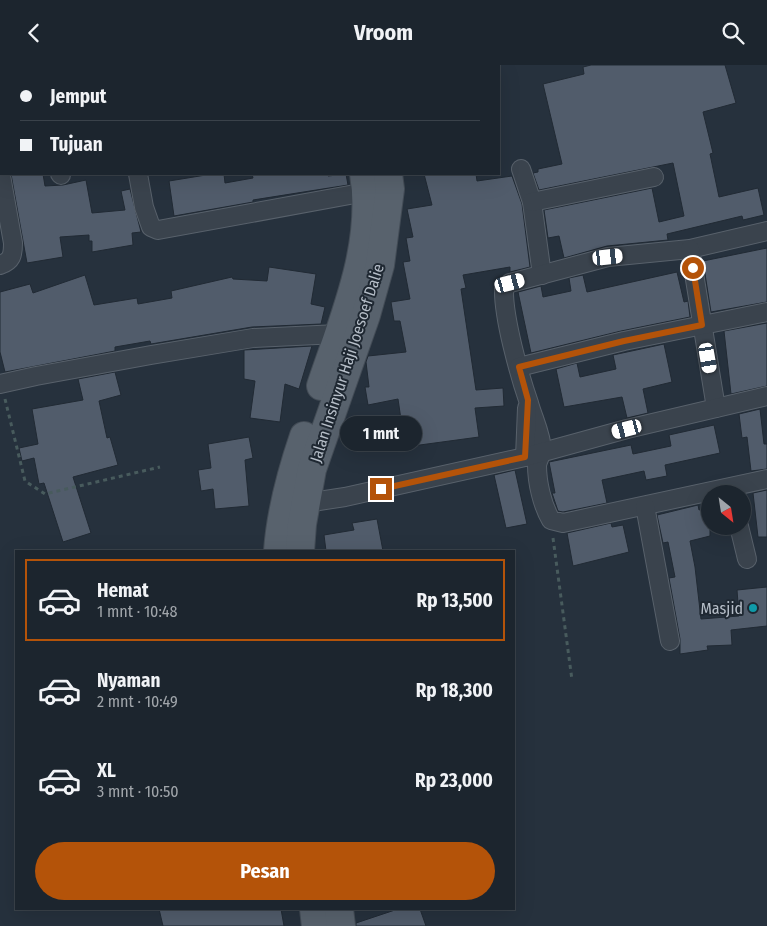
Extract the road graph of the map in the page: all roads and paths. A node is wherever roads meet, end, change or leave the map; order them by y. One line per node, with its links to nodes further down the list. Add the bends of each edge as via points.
1 (521, 169): 7 (street)
2 (1, 175): 10 (street, via 13,255)
3 (138, 175): 6 (street, via 151,227 158,230)
4 (388, 175): 24 (main road, Jalan Insinyur Haji Joesoef Dalie, via 390,189 380,265 366,315 312,469)
5 (654, 177): 7 (street)
6 (365, 183): 14 (main road, Jalan Insinyur Haji Joesoef Dalie, via 365,226 360,256)
7 (532, 202): 11 (street)
8 (767, 231): 9 (street)
9 (690, 249): 11 (street, via 608,257); 13 (street)
10 (0, 265)
11 (542, 275): 15 (street, via 510,283 504,288 509,328)
12 (767, 312): 13 (street)
13 (702, 325): 15 (street); 18 (street)
14 (338, 334): 16 (street, via 253,339 142,356); 28 (main road, Jalan Insinyur Haji Joesoef Dalie, via 294,464 280,523)
15 (519, 367): 19 (street, via 540,437)
16 (0, 384): 20 (path, via 25,481 45,494)
17 (767, 397): 18 (street)
18 (716, 408): 19 (street)
19 (534, 454): 24 (street); 26 (street, via 546,511)
20 (160, 467)
21 (767, 479): 22 (street)
22 (750, 485)
23 (701, 496): 25 (street)
24 (306, 503): 29 (main road, Jalan Insinyur Haji Joesoef Dalie)
25 (645, 506): 26 (street, via 562,523); 31 (street)
26 (551, 520): 32 (path)
27 (741, 535): 30 (street)
28 (278, 550)
29 (300, 550)
30 (747, 559)
31 (670, 641)
32 (572, 681)
33 (314, 910): 35 (main road)
34 (339, 910): 36 (main road)
35 (316, 926)
36 (341, 926)

